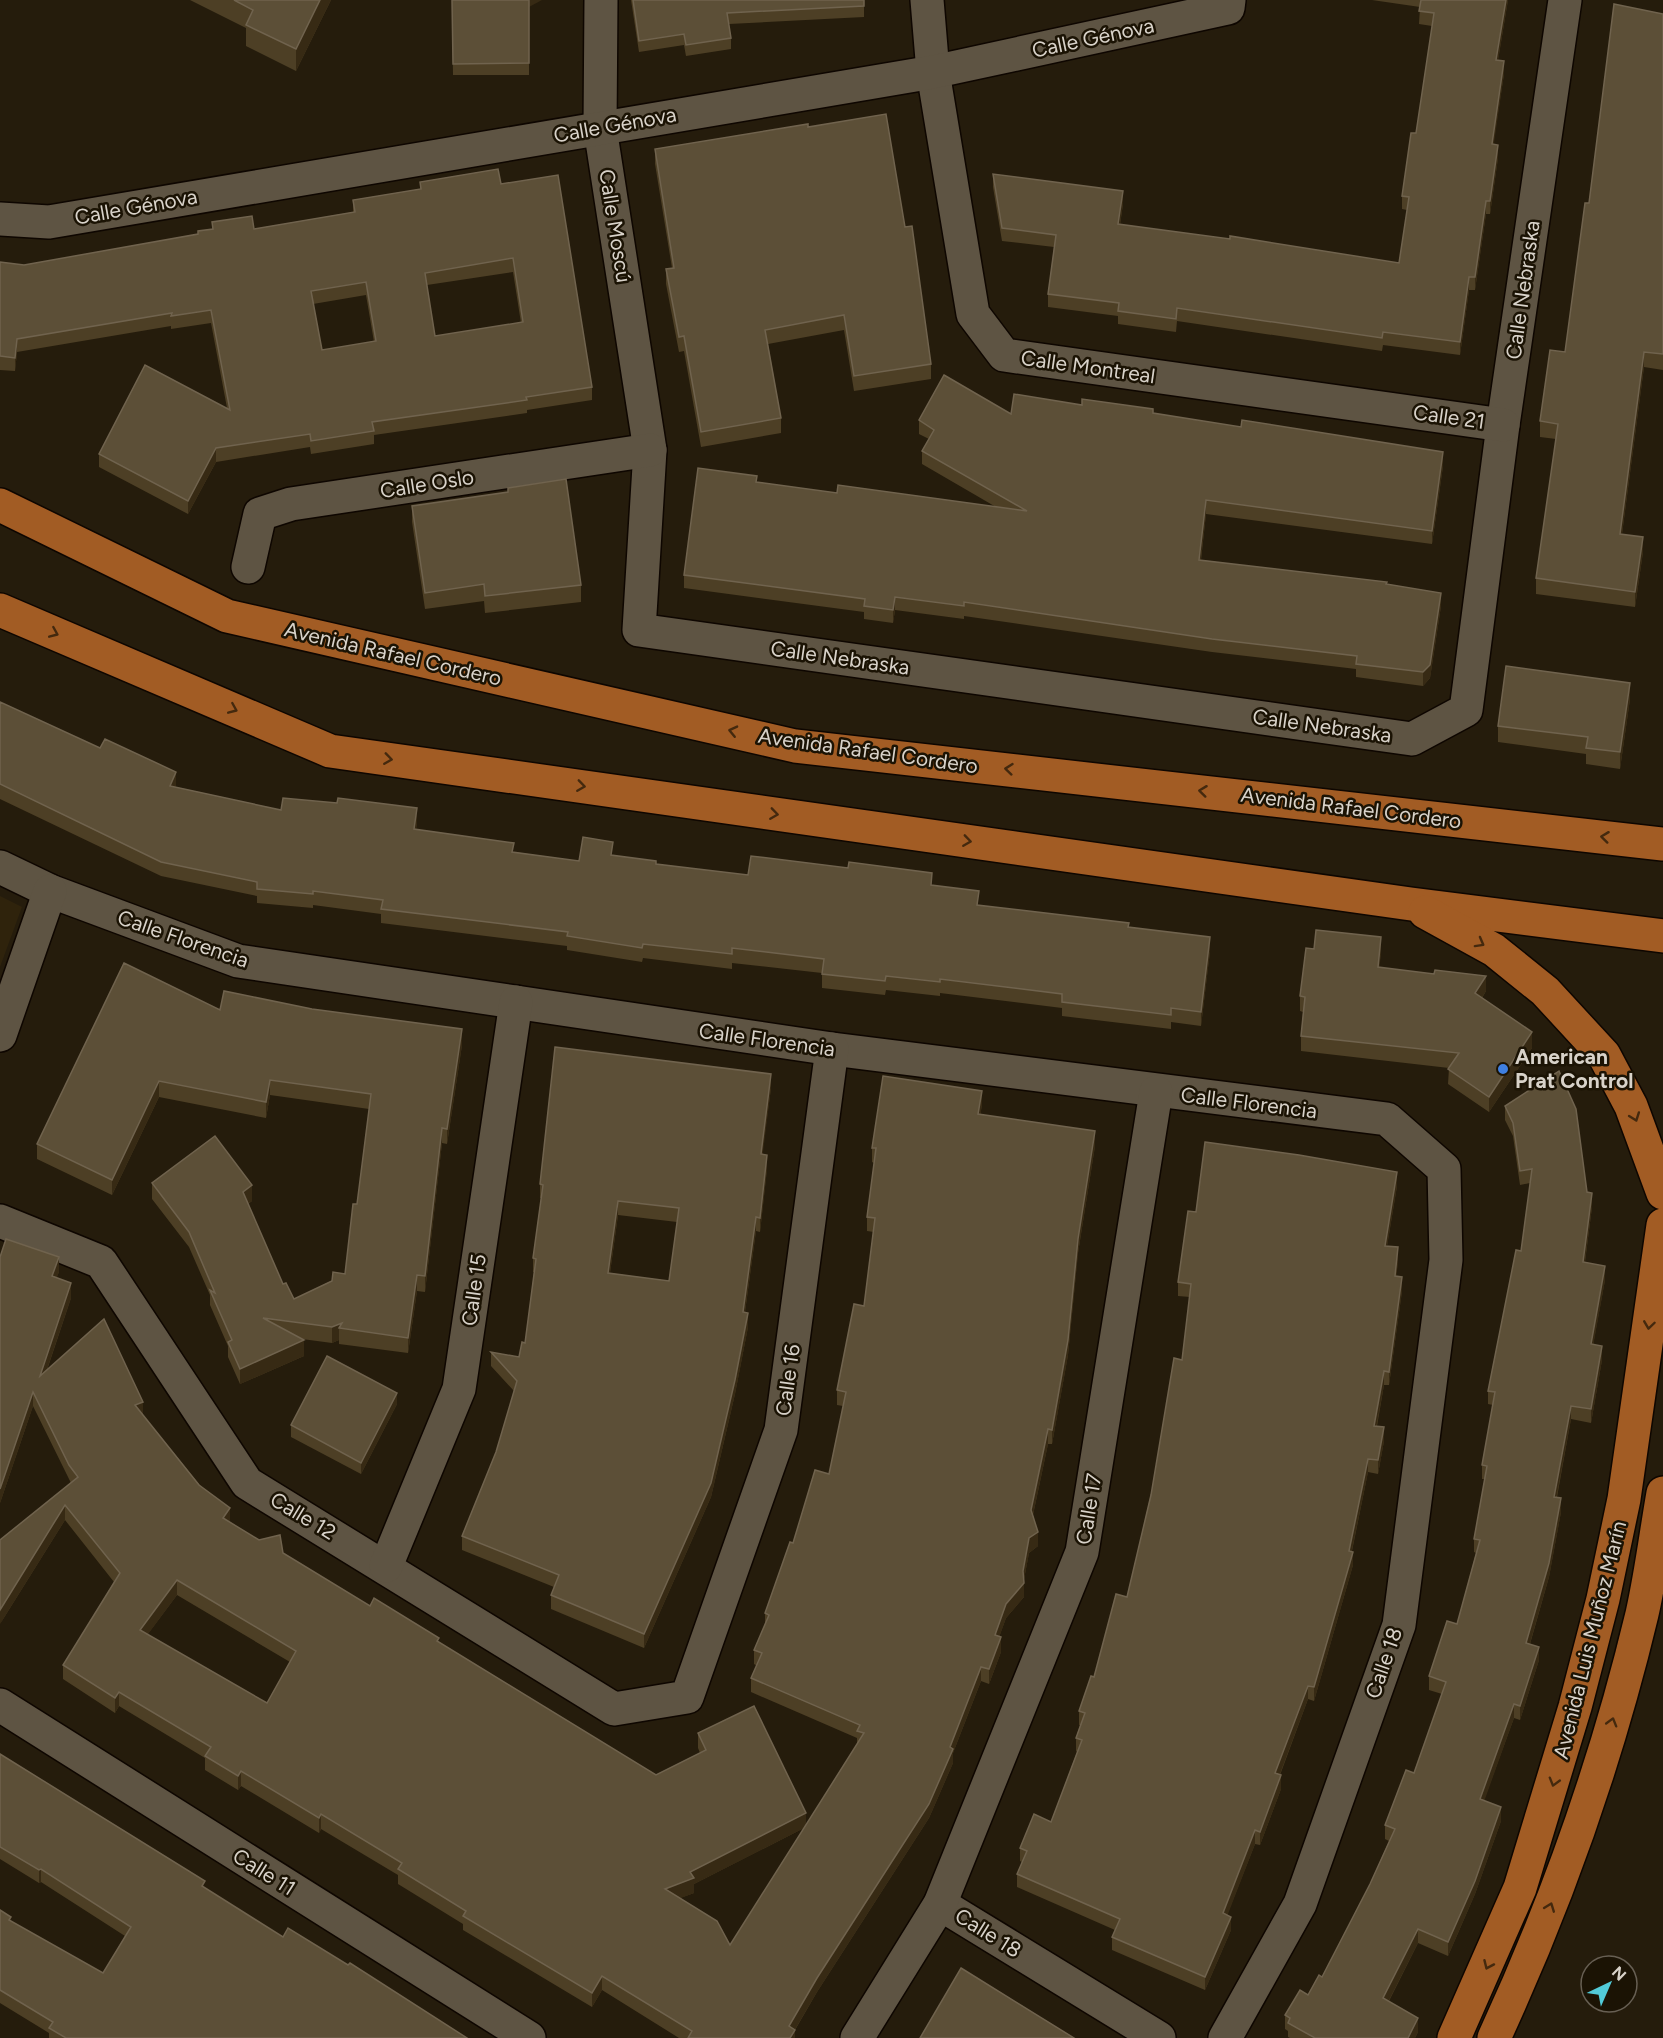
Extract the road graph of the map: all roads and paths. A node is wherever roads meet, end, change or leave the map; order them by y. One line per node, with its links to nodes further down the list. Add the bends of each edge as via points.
1 (600, 0): 6 (street, Calle Moscú)
2 (927, 0): 5 (street, Calle Montreal)
3 (1565, 0): 9 (street, Calle Nebraska)
4 (1229, 4): 5 (street, Calle Génova)
5 (933, 72): 6 (street, Calle Génova); 8 (street, Calle Montreal, via 974,314 1004,355)
6 (600, 128): 7 (street, Calle Génova, via 50,222); 10 (street, Calle Moscú)
7 (0, 219)
8 (1394, 410): 9 (street, Calle 21)
9 (1503, 425): 10 (street, Calle Nebraska, via 1466,710 1412,739 639,630)
10 (650, 450): 12 (street, Calle Oslo, via 291,504 260,513)
11 (0, 505): 14 (main road, Avenida Rafael Cordero, one-way to 11, via 795,746 227,616)
12 (248, 567)
13 (0, 610): 17 (main road, one-way to 17, via 330,751)
14 (1663, 844)
15 (0, 867): 16 (street, Calle Florencia)
16 (50, 891): 19 (street, Calle Florencia, via 238,961); 20 (street)
17 (1411, 904): 18 (main road); 23 (main road, one-way to 23, via 1494,950 1545,991 1604,1056 1631,1106)
18 (1663, 936)
19 (516, 1002): 21 (street, Calle Florencia); 30 (street, Calle 15, via 459,1389)
20 (0, 1035)
21 (832, 1049): 22 (street, Calle Florencia); 31 (street, Calle 16, via 781,1430)
22 (1156, 1092): 26 (street, Calle Florencia, via 1387,1119 1443,1169); 33 (street, Calle 17, via 1082,1552)
23 (1663, 1193)
24 (0, 1221): 30 (street, Calle 12, via 101,1262 247,1483)
25 (1663, 1225): 28 (main road, Avenida Luis Muñoz Marín, one-way to 28)
26 (1446, 1260): 38 (street, Calle 18, via 1399,1625 1300,1904)
27 (1663, 1493): 29 (main road, Avenida Luis Muñoz Marín)
28 (1616, 1535): 29 (street); 34 (main road, Avenida Luis Muñoz Marín, one-way to 34, via 1581,1685 1544,1818)
29 (1659, 1544): 39 (main road, Avenida Luis Muñoz Marín, one-way to 29, via 1572,1849 1612,1724)
30 (386, 1566): 31 (street, Calle 12, via 614,1708)
31 (687, 1697)
32 (0, 1705): 35 (street, Calle 11)
33 (940, 1904): 36 (street, Calle 17); 37 (street, Calle 18)
34 (1464, 2034)
35 (529, 2038)
36 (857, 2038)
37 (1159, 2038)
38 (1225, 2038)
39 (1494, 2038)

